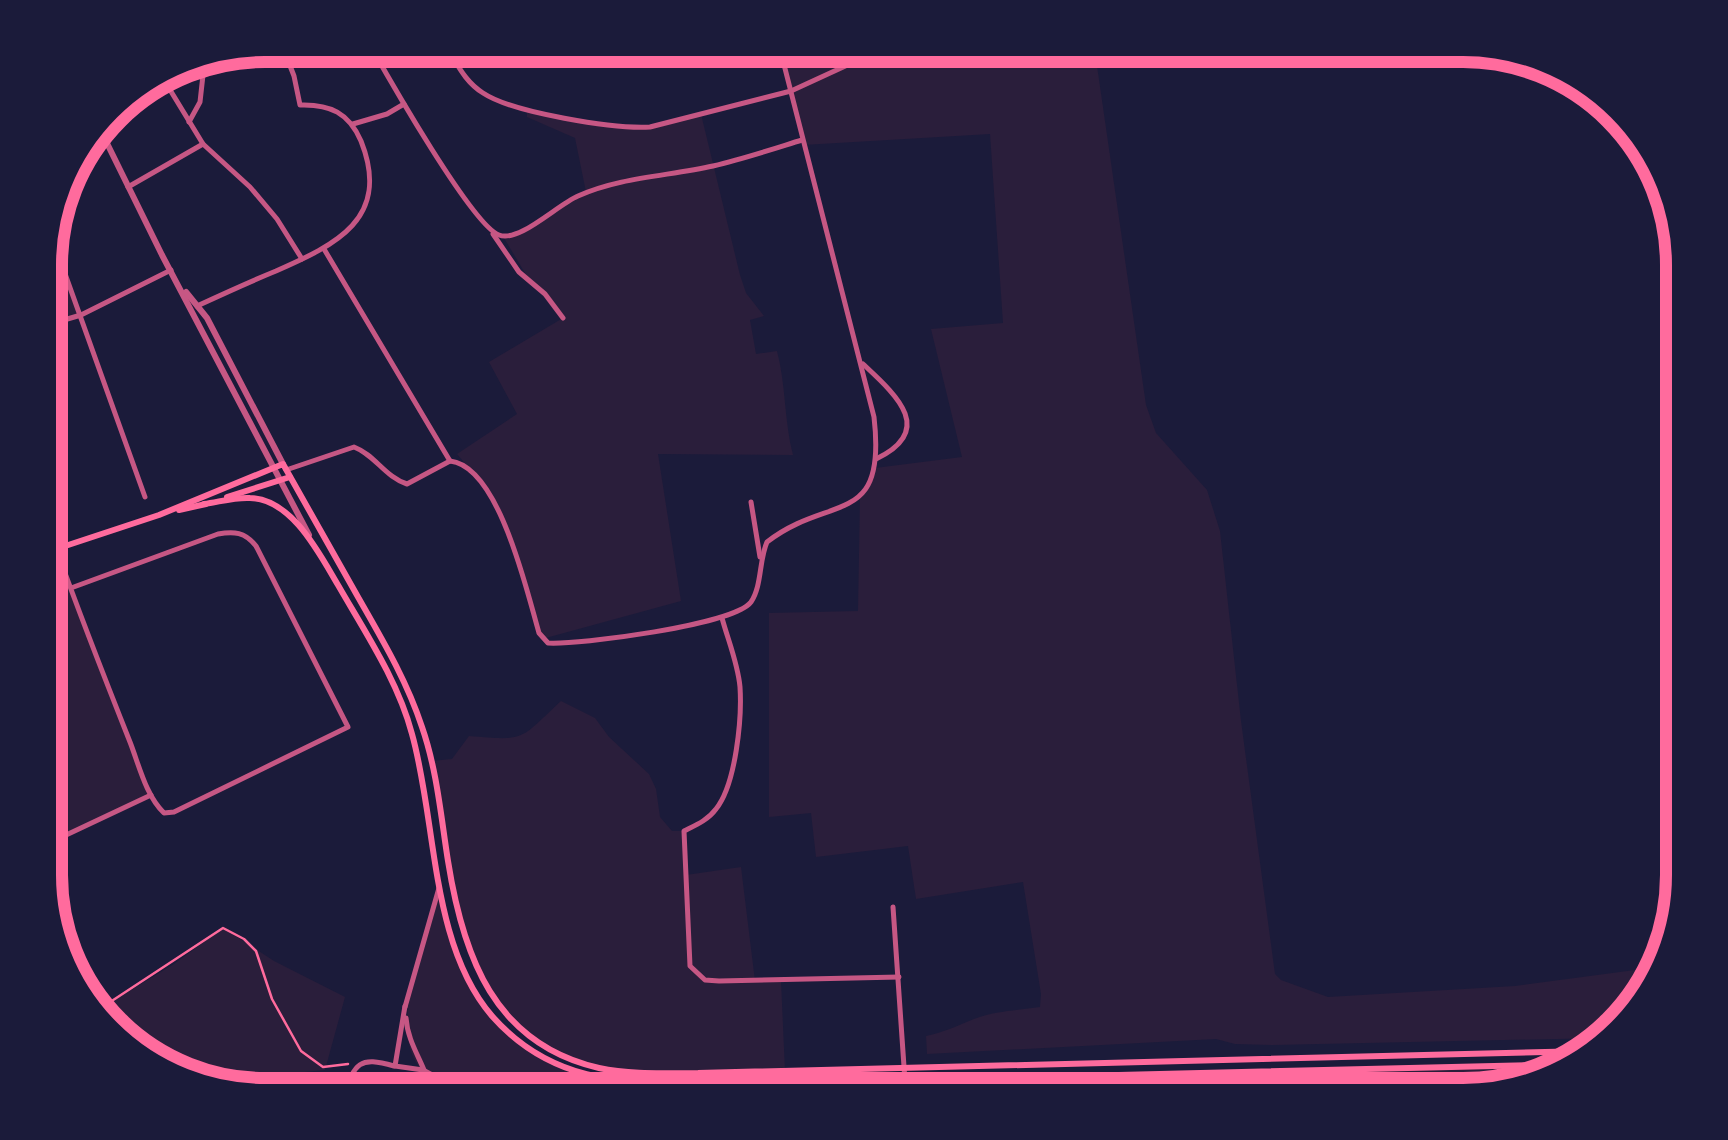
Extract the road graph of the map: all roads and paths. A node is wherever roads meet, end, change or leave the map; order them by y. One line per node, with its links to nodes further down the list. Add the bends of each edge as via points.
1 (289, 63): 11 (street, via 300,106 333,109)
2 (380, 63): 9 (street)
3 (456, 63): 8 (street, via 467,80 498,100 630,128)
4 (783, 63): 8 (street)
5 (853, 63): 8 (street)
6 (203, 72): 10 (street, via 200,102)
7 (169, 88): 10 (street)
8 (790, 91): 12 (street)
9 (404, 104): 11 (street); 16 (street)
10 (189, 122): 14 (street)
11 (352, 124): 17 (street, via 366,153 368,190 347,234)
12 (802, 140): 16 (street, via 586,192 520,234 504,238); 25 (street)
13 (106, 141): 15 (street)
14 (203, 144): 15 (street); 18 (street, via 250,187)
15 (128, 187): 20 (street)
16 (491, 232): 23 (street)
17 (324, 249): 18 (street); 27 (street)
18 (302, 259): 21 (street)
19 (62, 262): 22 (street)
20 (170, 270): 21 (street); 22 (street)
21 (194, 307): 28 (street); 29 (street, via 208,318)
22 (81, 315): 24 (street); 31 (street)
23 (563, 318)
24 (62, 321)
25 (861, 362): 26 (street); 26 (street, via 906,410 901,441)
26 (876, 459): 37 (street, via 860,497 778,533)
27 (450, 461): 29 (street, via 407,484 354,447); 40 (street, via 486,487 538,633 548,643)
28 (273, 468): 29 (main road); 30 (street); 34 (main road)
29 (286, 470): 30 (main road); 52 (main road, via 413,700 432,761 470,957 488,992 522,1030 580,1062 626,1072)
30 (280, 480): 33 (main road); 36 (street)
31 (145, 497)
32 (751, 502): 37 (street)
33 (204, 504): 34 (main road); 36 (main road, via 250,498 272,504)
34 (158, 515): 35 (main road)
35 (62, 549)
36 (317, 549): 43 (main road, via 405,710)
37 (760, 557): 40 (street, via 751,602)
38 (62, 565): 39 (street)
39 (70, 588): 41 (street); 41 (street, via 218,534 245,534 348,727 174,812 160,810)
40 (722, 617): 45 (street, via 740,685 739,732 718,808 684,831 690,966 704,980 719,982)
41 (151, 795): 42 (street)
42 (62, 837)
43 (440, 885): 47 (street); 54 (main road, via 463,968 492,1016 538,1055)
44 (893, 907): 45 (street)
45 (899, 977): 52 (street)
46 (109, 1003): 49 (path, via 223,928 256,951 272,999 312,1062)
47 (405, 1006): 51 (street); 53 (street, via 407,1032)
48 (1561, 1052): 52 (main road)
49 (361, 1062): 51 (street); 57 (street)
50 (1531, 1065): 56 (main road)
51 (395, 1066): 53 (street)
52 (904, 1069): 55 (street)
53 (423, 1070): 58 (street); 59 (street)
54 (580, 1074): 60 (street); 61 (main road)
55 (905, 1077)
56 (1049, 1077)
57 (350, 1078)
58 (426, 1078)
59 (438, 1078)
60 (562, 1078)
61 (596, 1078)

